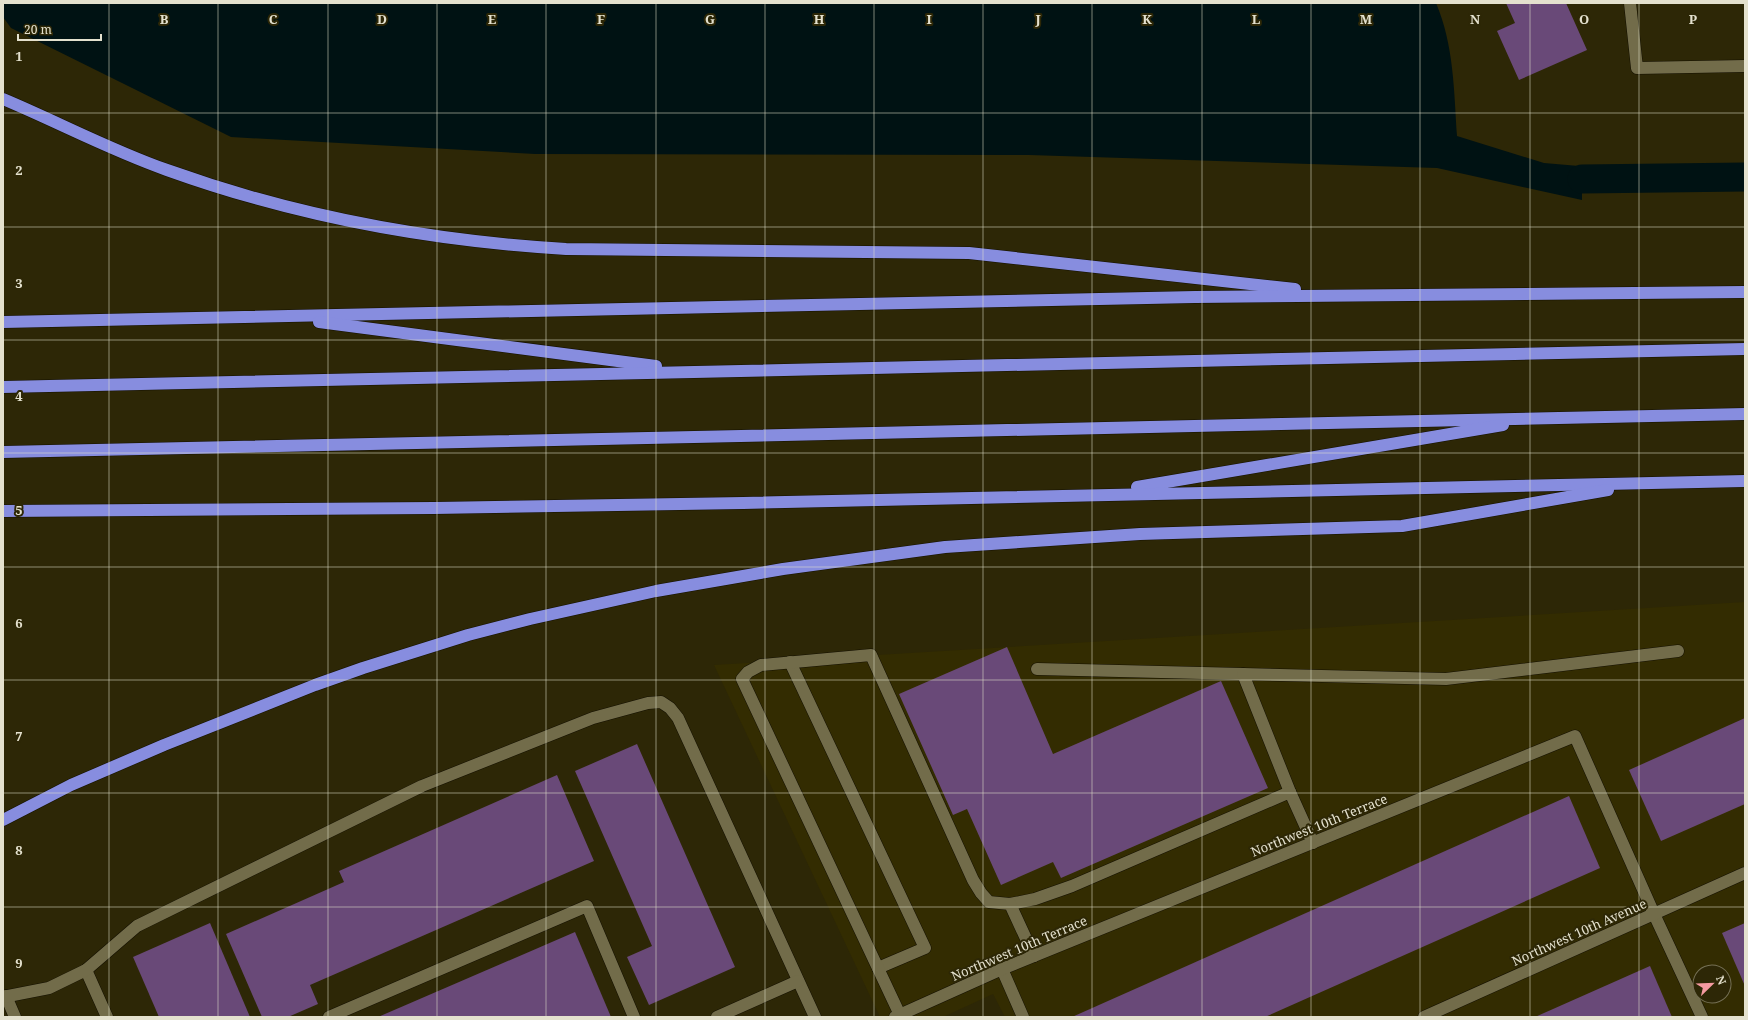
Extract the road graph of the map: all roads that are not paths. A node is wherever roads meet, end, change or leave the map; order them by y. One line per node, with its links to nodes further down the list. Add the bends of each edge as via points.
1 (1630, 3): 2 (street, via 1637,68)
2 (1745, 66)
3 (3, 94): 5 (highway)
4 (3, 99): 5 (highway)
5 (29, 110): 7 (highway, via 126,154 215,186 311,212 419,234 566,249 969,253)
6 (1745, 292): 7 (highway)
7 (1352, 296): 8 (highway, via 1039,300)
8 (280, 317): 9 (highway); 11 (highway)
9 (3, 322)
10 (1745, 349): 11 (highway)
11 (694, 371): 12 (highway)
12 (3, 387)
13 (1745, 414): 14 (highway)
14 (1544, 418): 15 (highway); 18 (highway)
15 (3, 452)
16 (1745, 481): 17 (highway)
17 (1647, 483): 18 (highway); 25 (highway, via 1402,526 1140,534 945,547 797,567 656,592 517,623 356,671 164,745 71,785)
18 (1095, 495): 19 (highway, via 434,508)
19 (3, 511)
20 (1678, 651): 23 (street, via 1446,679)
21 (790, 662): 28 (street, via 871,655 973,880 989,902); 31 (street, via 925,948); 31 (street, via 761,665 748,672 742,679)
22 (1037, 670): 23 (street)
23 (1243, 674): 24 (street)
24 (1290, 792): 26 (street); 28 (street, via 1072,886 1035,900)
25 (3, 820)
26 (1313, 843): 29 (street, Northwest 10th Terrace, via 1575,736); 30 (street, Northwest 10th Terrace)
27 (1745, 873): 29 (street, Northwest 10th Avenue)
28 (1010, 904): 30 (street)
29 (1654, 914): 44 (street, Northwest 10th Avenue); 45 (street)
30 (1034, 956): 32 (street, Northwest 10th Terrace)
31 (878, 968): 36 (street)
32 (1002, 969): 36 (street, Northwest 10th Terrace); 43 (street)
33 (86, 970): 34 (street, via 137,926 422,786 593,718 648,703 661,702 678,718); 35 (street, via 49,988); 38 (street)
34 (798, 981): 41 (street); 42 (street)
35 (4, 997): 37 (street)
36 (898, 1016)
37 (15, 1017)
38 (107, 1017)
39 (329, 1017): 40 (street, via 587,906)
40 (634, 1017)
41 (717, 1017)
42 (815, 1017)
43 (1023, 1017)
44 (1424, 1017)
45 (1702, 1017)

